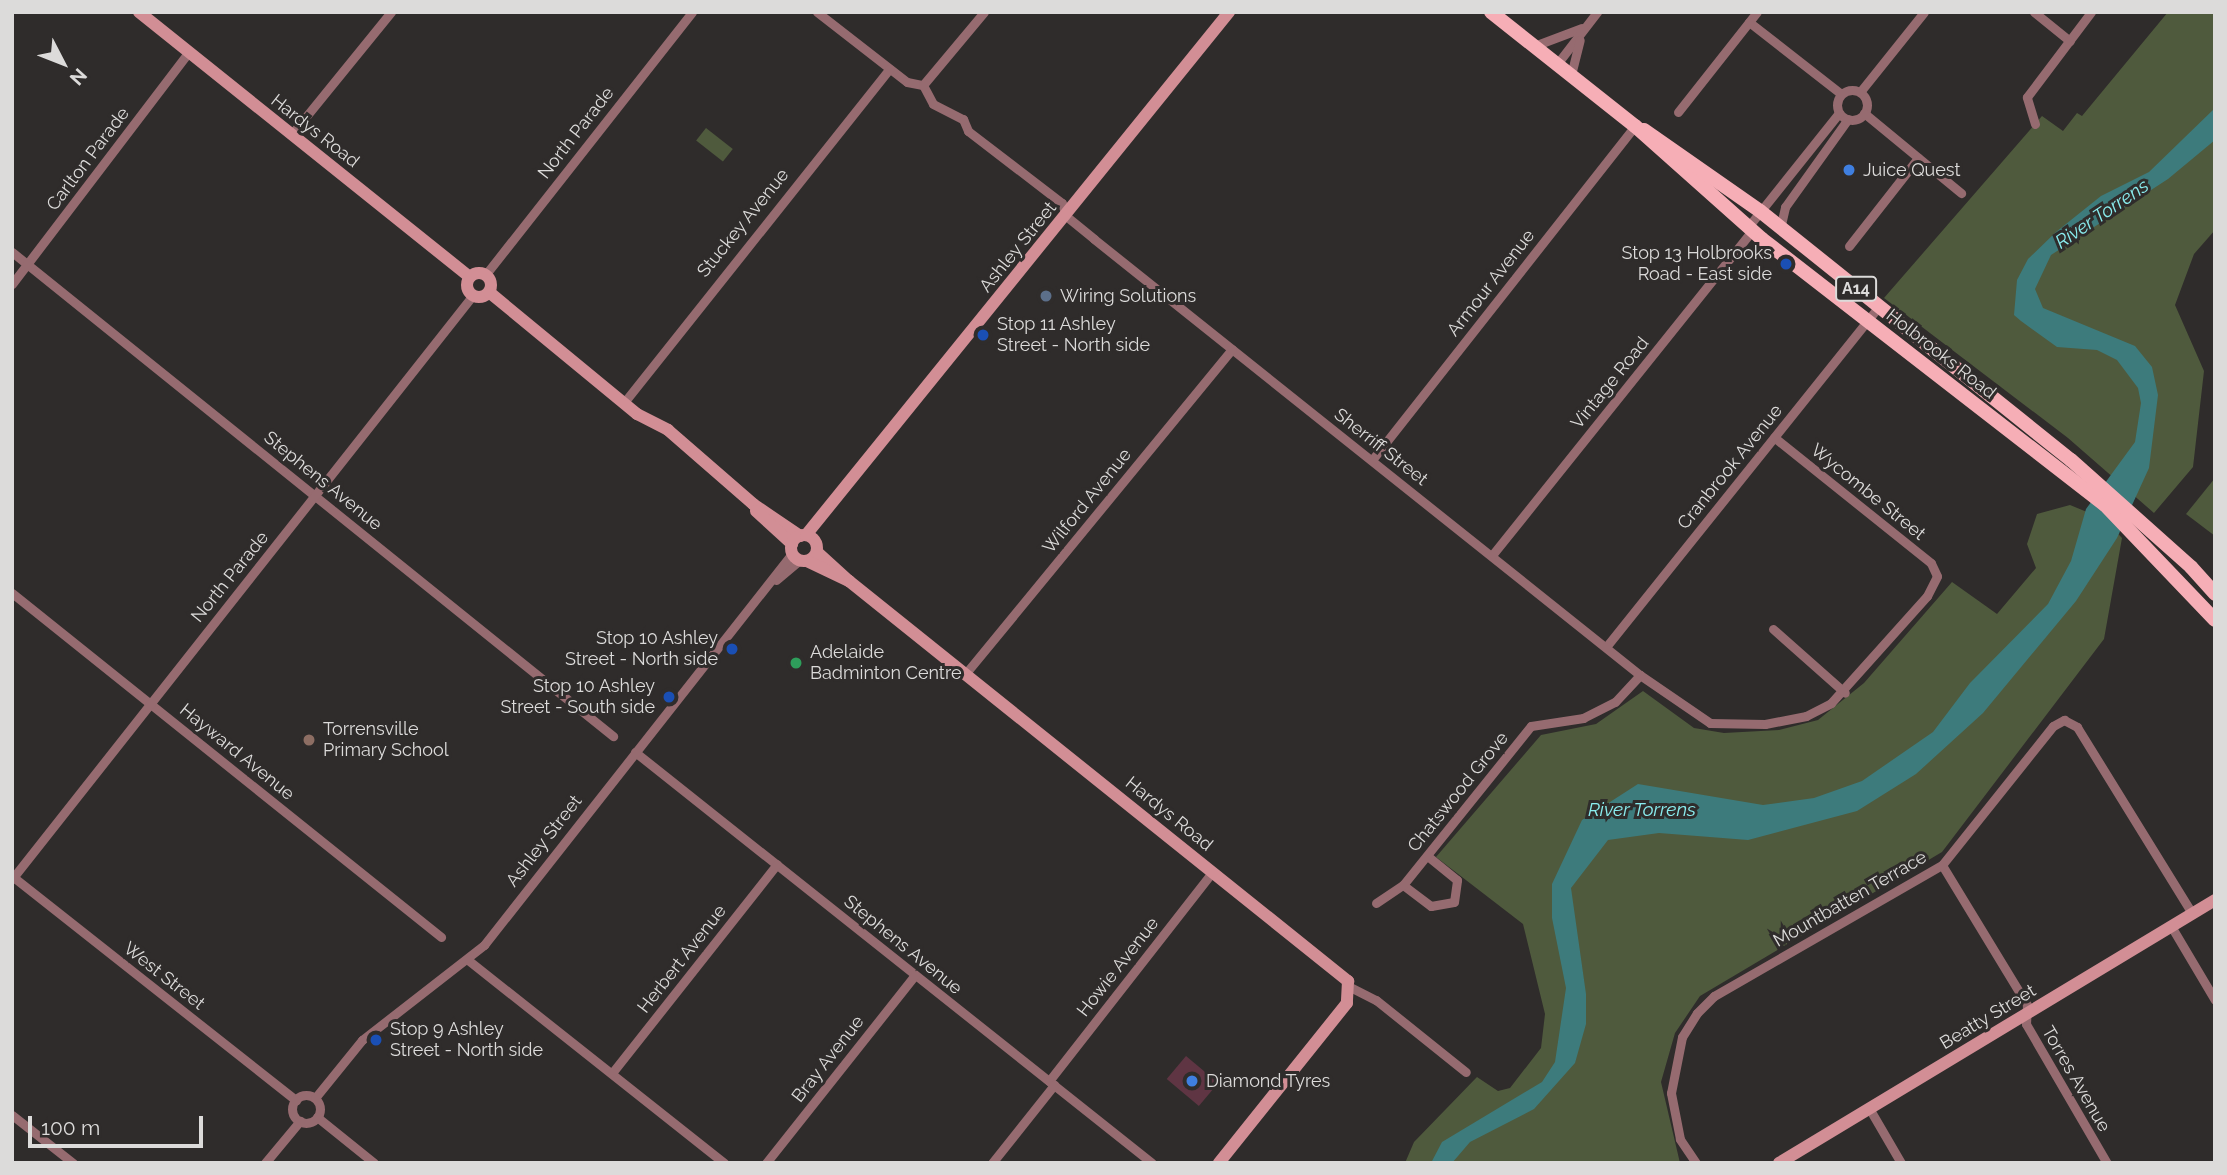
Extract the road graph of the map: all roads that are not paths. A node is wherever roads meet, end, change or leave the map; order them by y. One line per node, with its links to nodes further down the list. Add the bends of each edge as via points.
1 (139, 12): 17 (street, Hardys Road)
2 (391, 12): 30 (street)
3 (692, 12): 40 (street, North Parade)
4 (817, 12): 19 (street, Sherriff Street)
5 (984, 12): 21 (street)
6 (1229, 12): 34 (street, Ashley Street)
7 (1491, 12): 16 (main road, Holbrooks Road / A14)
8 (1597, 12): 14 (street)
9 (1757, 12): 13 (street)
10 (1924, 12): 22 (street)
11 (2034, 12): 15 (street)
12 (2091, 12): 15 (street)
13 (1749, 22): 23 (street); 24 (street)
14 (1587, 25): 16 (street); 18 (street); 20 (street)
15 (2070, 41): 28 (street, via 2027,97)
16 (1534, 46): 18 (main road, Holbrooks Road / A14)
17 (188, 53): 30 (street, Hardys Road); 39 (street, Carlton Parade)
18 (1557, 64): 20 (main road, Holbrooks Road / A14)
19 (889, 69): 21 (street, Sherriff Street, via 910,84); 48 (street, Stuckey Avenue)
20 (1571, 75): 29 (main road, Holbrooks Road / A14)
21 (923, 85): 34 (street, Sherriff Street, via 933,104 963,119 968,131 1062,203)
22 (1860, 92): 23 (street); 26 (street, via 1867,104)
23 (1841, 94): 25 (street)
24 (1678, 112)
25 (1839, 113): 27 (street); 33 (street, Vintage Road)
26 (1864, 113): 27 (street); 31 (street)
27 (1848, 119): 36 (street, via 1785,207)
28 (2035, 124)
29 (1635, 126): 33 (main road, Holbrooks Road / A14, via 1662,139); 35 (main road, Holbrooks Road / A14); 50 (street, Armour Avenue)
30 (291, 135): 41 (street, Hardys Road)
31 (1918, 158): 32 (street); 37 (street)
32 (1961, 193)
33 (1760, 211): 35 (street, Vintage Road); 36 (main road, Holbrooks Road / A14)
34 (1066, 216): 47 (street, Sherriff Street); 52 (street, Ashley Street)
35 (1750, 229): 46 (main road, Holbrooks Road / A14); 53 (street, Vintage Road)
36 (1780, 229): 45 (main road, Holbrooks Road / A14)
37 (1849, 246)
38 (12, 252): 39 (street, Stephens Avenue)
39 (28, 264): 42 (street, Carlton Parade); 51 (street, Stephens Avenue)
40 (486, 274): 41 (street); 43 (street)
41 (470, 277): 44 (street)
42 (12, 284)
43 (489, 292): 44 (street); 48 (street, Hardys Road)
44 (473, 295): 51 (street, North Parade)
45 (1878, 307): 46 (street, Cranbrook Avenue); 56 (main road, Holbrooks Road / A14, via 2071,460 2157,534)
46 (1867, 321): 49 (street, Cranbrook Avenue); 57 (main road, Holbrooks Road / A14, via 2053,464 2138,536)
47 (1232, 349): 50 (street, Sherriff Street); 60 (street, Wilford Avenue)
48 (626, 400): 52 (street, Hardys Road)
49 (1774, 437): 54 (street, Wycombe Street, via 1931,563); 59 (street, Cranbrook Avenue)
50 (1373, 460): 53 (street, Sherriff Street)
51 (315, 495): 63 (street, North Parade); 64 (street, Stephens Avenue)
52 (804, 548): 60 (street, Hardys Road); 65 (street, Ashley Street)
53 (1493, 554): 59 (street, Sherriff Street)
54 (1937, 576): 62 (street, Sherriff Street, via 1927,596)
55 (12, 593): 63 (street, Hayward Avenue)
56 (2215, 594)
57 (2215, 620)
58 (1773, 629): 62 (street)
59 (1606, 647): 61 (street, Sherriff Street)
60 (966, 673): 69 (street, Hardys Road)
61 (1640, 675): 62 (street, Sherriff Street, via 1686,711 1710,723 1738,726 1806,716); 66 (street, Chatswood Grove, via 1615,702 1583,718 1531,726)
62 (1845, 693)
63 (149, 702): 70 (street, North Parade); 76 (street, Hayward Avenue)
64 (612, 736)
65 (635, 751): 67 (street, Stephens Avenue); 77 (street, Ashley Street)
66 (1427, 856): 71 (street, Chatswood Grove); 71 (street, via 1457,880 1454,902 1431,906)
67 (777, 864): 78 (street, Stephens Avenue); 83 (street, Herbert Avenue)
68 (1942, 865): 74 (street, Mountbatten Terrace, via 2053,726 2064,720 2077,727); 81 (street, Torres Avenue, via 2027,1005); 99 (street, Mountbatten Terrace, via 1714,996 1697,1013 1682,1037 1671,1093 1680,1139)
69 (1212, 872): 79 (street, Hardys Road); 84 (street, Howie Avenue)
70 (13, 877): 86 (street, West Street)
71 (1403, 885): 73 (street, Chatswood Grove)
72 (2215, 900): 74 (street, Beatty Street)
73 (1376, 903)
74 (2192, 913): 75 (street, Beatty Street)
75 (2171, 926): 80 (street); 81 (street, Beatty Street)
76 (441, 937)
77 (468, 960): 83 (street); 85 (street, Ashley Street, via 362,1040)
78 (915, 975): 84 (street, Stephens Avenue); 95 (street, Bray Avenue)
79 (1352, 988): 82 (street, Hardys Road, via 1376,1000); 98 (street, via 1347,1003)
80 (2215, 1000)
81 (2027, 1015): 87 (street, Beatty Street); 102 (street, Torres Avenue, via 2026,1024)
82 (1466, 1072)
83 (612, 1073): 94 (street)
84 (1051, 1083): 96 (street, Howie Avenue); 97 (street, Stephens Avenue)
85 (315, 1098): 86 (street); 89 (street)
86 (296, 1100): 90 (street, via 293,1114)
87 (1869, 1108): 100 (street, Beatty Street); 101 (street)
88 (12, 1115): 91 (street)
89 (317, 1117): 90 (street); 93 (street)
90 (300, 1121): 92 (street)
91 (73, 1163)
92 (265, 1163)
93 (374, 1163)
94 (724, 1163)
95 (766, 1163)
96 (992, 1163)
97 (1152, 1163)
98 (1219, 1163)
99 (1696, 1163)
100 (1779, 1163)
101 (1901, 1163)
102 (2107, 1163)

